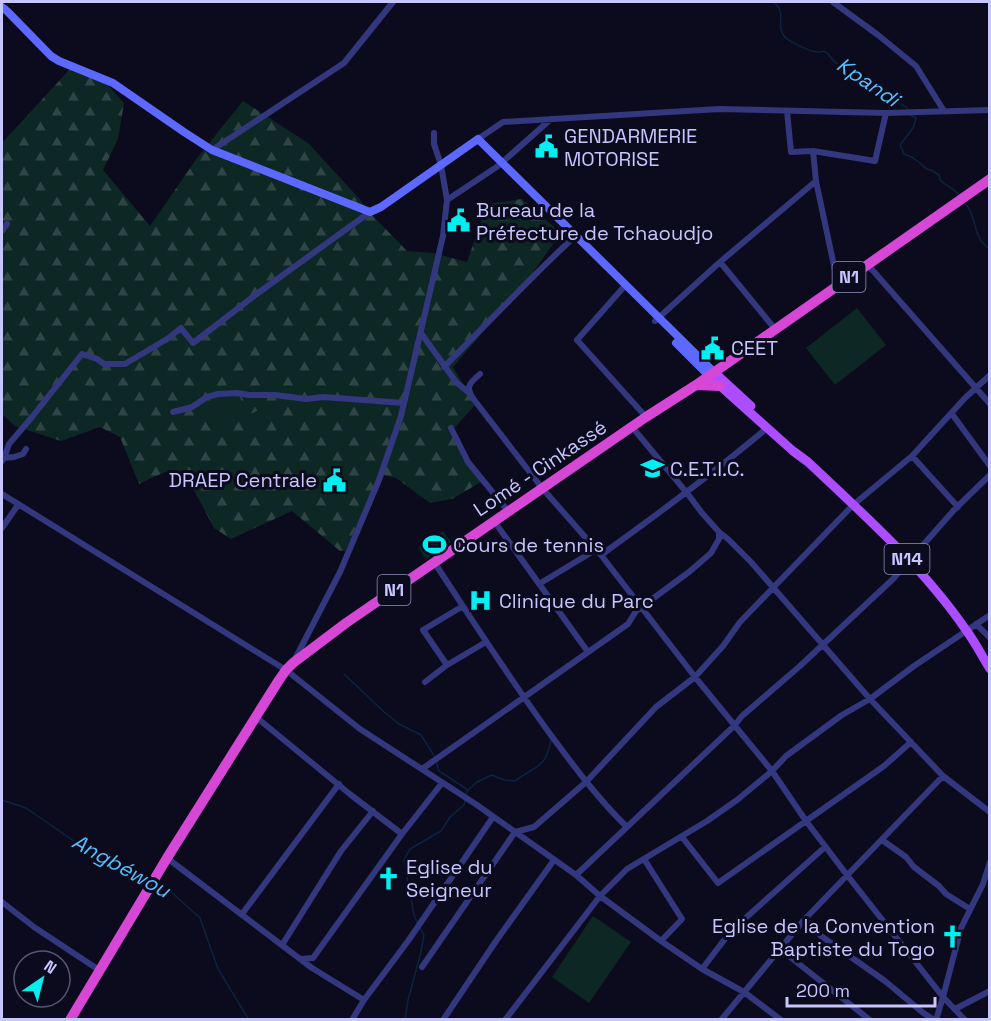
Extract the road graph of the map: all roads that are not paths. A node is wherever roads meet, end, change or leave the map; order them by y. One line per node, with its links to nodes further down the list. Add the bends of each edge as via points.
1 (393, 2): 11 (street, via 344,63)
2 (833, 2): 6 (street, via 916,66)
3 (2, 8): 11 (main road, via 51,56 113,83)
4 (990, 110): 6 (street)
5 (787, 111): 7 (street); 8 (street, via 719,110); 12 (street, via 791,152)
6 (944, 111): 7 (street)
7 (886, 113): 12 (street, via 875,161)
8 (551, 119): 10 (street, via 504,122); 13 (street)
9 (434, 134): 14 (street)
10 (476, 140): 13 (main road); 14 (main road)
11 (212, 150): 18 (main road)
12 (813, 151): 16 (street)
13 (500, 164): 17 (street); 21 (main road); 26 (main road)
14 (441, 165): 17 (street); 18 (main road)
15 (990, 179): 23 (highway, Lomé - Cinkassé / N1)
16 (816, 181): 22 (street); 24 (street)
17 (447, 200): 28 (street)
18 (370, 212): 46 (street, via 193,343 181,328 125,364 104,364 82,354)
19 (7, 224): 20 (street)
20 (2, 231)
21 (572, 239): 25 (main road); 29 (street)
22 (720, 262): 26 (street); 27 (street)
23 (868, 265): 24 (highway, Lomé - Cinkassé / N1); 35 (street)
24 (838, 285): 27 (highway, Lomé - Cinkassé / N1)
25 (622, 289): 26 (main road); 41 (street, via 577,340)
26 (657, 320): 31 (main road)
27 (776, 328): 31 (highway, Lomé - Cinkassé / N1)
28 (421, 333): 29 (street); 37 (street)
29 (444, 367): 36 (street)
30 (480, 374): 36 (street, via 469,384)
31 (711, 374): 33 (highway, Lomé - Cinkassé / N1); 34 (main road, N14); 50 (main road, N14)
32 (990, 375): 35 (street)
33 (696, 385): 34 (highway); 41 (highway, Lomé - Cinkassé / N1)
34 (720, 386): 44 (main road, N14)
35 (976, 388): 38 (street); 40 (street)
36 (468, 392): 53 (street)
37 (404, 403): 39 (street, via 237,393 218,394); 79 (street, via 379,480 344,562)
38 (990, 404)
39 (173, 412)
40 (952, 414): 48 (street); 51 (street)
41 (646, 417): 42 (highway, Lomé - Cinkassé / N1)
42 (633, 427): 53 (highway, Lomé - Cinkassé / N1); 54 (street)
43 (451, 428): 59 (street, via 468,462)
44 (767, 428): 50 (main road, N14); 54 (street)
45 (2, 438): 46 (street)
46 (9, 444): 49 (street)
47 (26, 449): 49 (street, via 23,454)
48 (912, 456): 57 (street); 58 (street)
49 (3, 459)
50 (808, 462): 57 (main road, N14)
51 (990, 466)
52 (990, 476): 58 (street)
53 (542, 488): 59 (highway, Lomé - Cinkassé / N1); 64 (street)
54 (687, 493): 63 (street); 64 (street)
55 (2, 494): 56 (street)
56 (18, 505): 62 (street); 79 (street)
57 (853, 505): 65 (main road, N14); 68 (street)
58 (958, 507): 65 (street)
59 (508, 511): 61 (highway, Lomé - Cinkassé / N1)
60 (2, 515): 62 (street)
61 (494, 521): 66 (highway, Lomé - Cinkassé / N1); 67 (street)
62 (3, 526)
63 (718, 532): 68 (street); 70 (street, via 711,554)
64 (599, 552): 67 (street); 70 (street)
65 (909, 560): 73 (main road, N14); 76 (street)
66 (434, 562): 69 (street); 79 (highway, Lomé - Cinkassé / N1)
67 (540, 584): 77 (street)
68 (773, 588): 76 (street); 81 (street)
69 (463, 606): 75 (street); 78 (street, via 423,630)
70 (641, 607): 77 (street, via 628,624); 81 (street)
71 (990, 615): 72 (street)
72 (976, 624): 73 (street); 74 (street)
73 (966, 630): 80 (main road, N14); 84 (street)
74 (990, 638)
75 (486, 642): 78 (street); 83 (street)
76 (822, 645): 84 (street); 86 (street)
77 (588, 652): 83 (street)
78 (447, 665): 82 (street)
79 (289, 666): 85 (highway, Lomé - Cinkassé / N1); 88 (street, via 360,729)
80 (990, 669)
81 (695, 677): 86 (street); 91 (street, via 656,707)
82 (425, 682)
83 (523, 697): 88 (street); 91 (street)
84 (870, 699): 87 (street); 89 (street, via 795,749)
85 (256, 717): 93 (street); 104 (highway, Lomé - Cinkassé / N1)
86 (734, 726): 89 (street); 98 (street)
87 (911, 742): 90 (street); 97 (street)
88 (422, 770): 92 (street)
89 (772, 771): 97 (street); 101 (street)
90 (943, 776): 95 (street); 102 (street)
91 (586, 782): 98 (street); 99 (street, via 534,827)
92 (442, 783): 96 (street); 100 (street)
93 (339, 784): 94 (street); 113 (street)
94 (373, 811): 100 (street); 116 (street, via 341,851)
95 (990, 812)
96 (493, 817): 99 (street); 127 (street)
97 (806, 821): 101 (street, via 718,883); 103 (street)
98 (627, 827): 108 (street)
99 (515, 832): 106 (street); 120 (street)
100 (402, 834): 118 (street)
101 (682, 837): 105 (street)
102 (882, 840): 109 (street); 112 (street, via 946,894)
103 (825, 847): 109 (street); 122 (street, via 731,931)
104 (167, 858): 113 (street); 123 (highway, Lomé - Cinkassé / N1)
105 (644, 859): 110 (street, via 627,869); 115 (street, via 682,918)
106 (554, 860): 108 (street); 131 (street)
107 (990, 862): 112 (street)
108 (576, 875): 110 (street)
109 (847, 875): 114 (street); 126 (street)
110 (600, 896): 115 (street); 132 (street)
111 (2, 902): 123 (street)
112 (970, 909): 126 (street, via 961,928)
113 (242, 914): 116 (street)
114 (804, 920): 117 (street); 136 (street)
115 (661, 941): 122 (street)
116 (282, 945): 119 (street)
117 (780, 949): 125 (street); 135 (street)
118 (313, 958): 119 (street); 121 (street)
119 (300, 959): 121 (street)
120 (422, 967)
121 (312, 968): 127 (street)
122 (702, 969): 125 (street)
123 (99, 970): 129 (highway, Lomé - Cinkassé / N1)
124 (990, 991): 128 (street)
125 (744, 992): 133 (street); 134 (street)
126 (943, 997): 128 (street); 136 (street)
127 (364, 1000): 130 (street)
128 (955, 1009): 137 (street)
129 (70, 1020)
130 (352, 1020)
131 (443, 1020)
132 (505, 1020)
133 (721, 1020)
134 (781, 1020)
135 (870, 1020)
136 (935, 1020)
137 (965, 1020)

